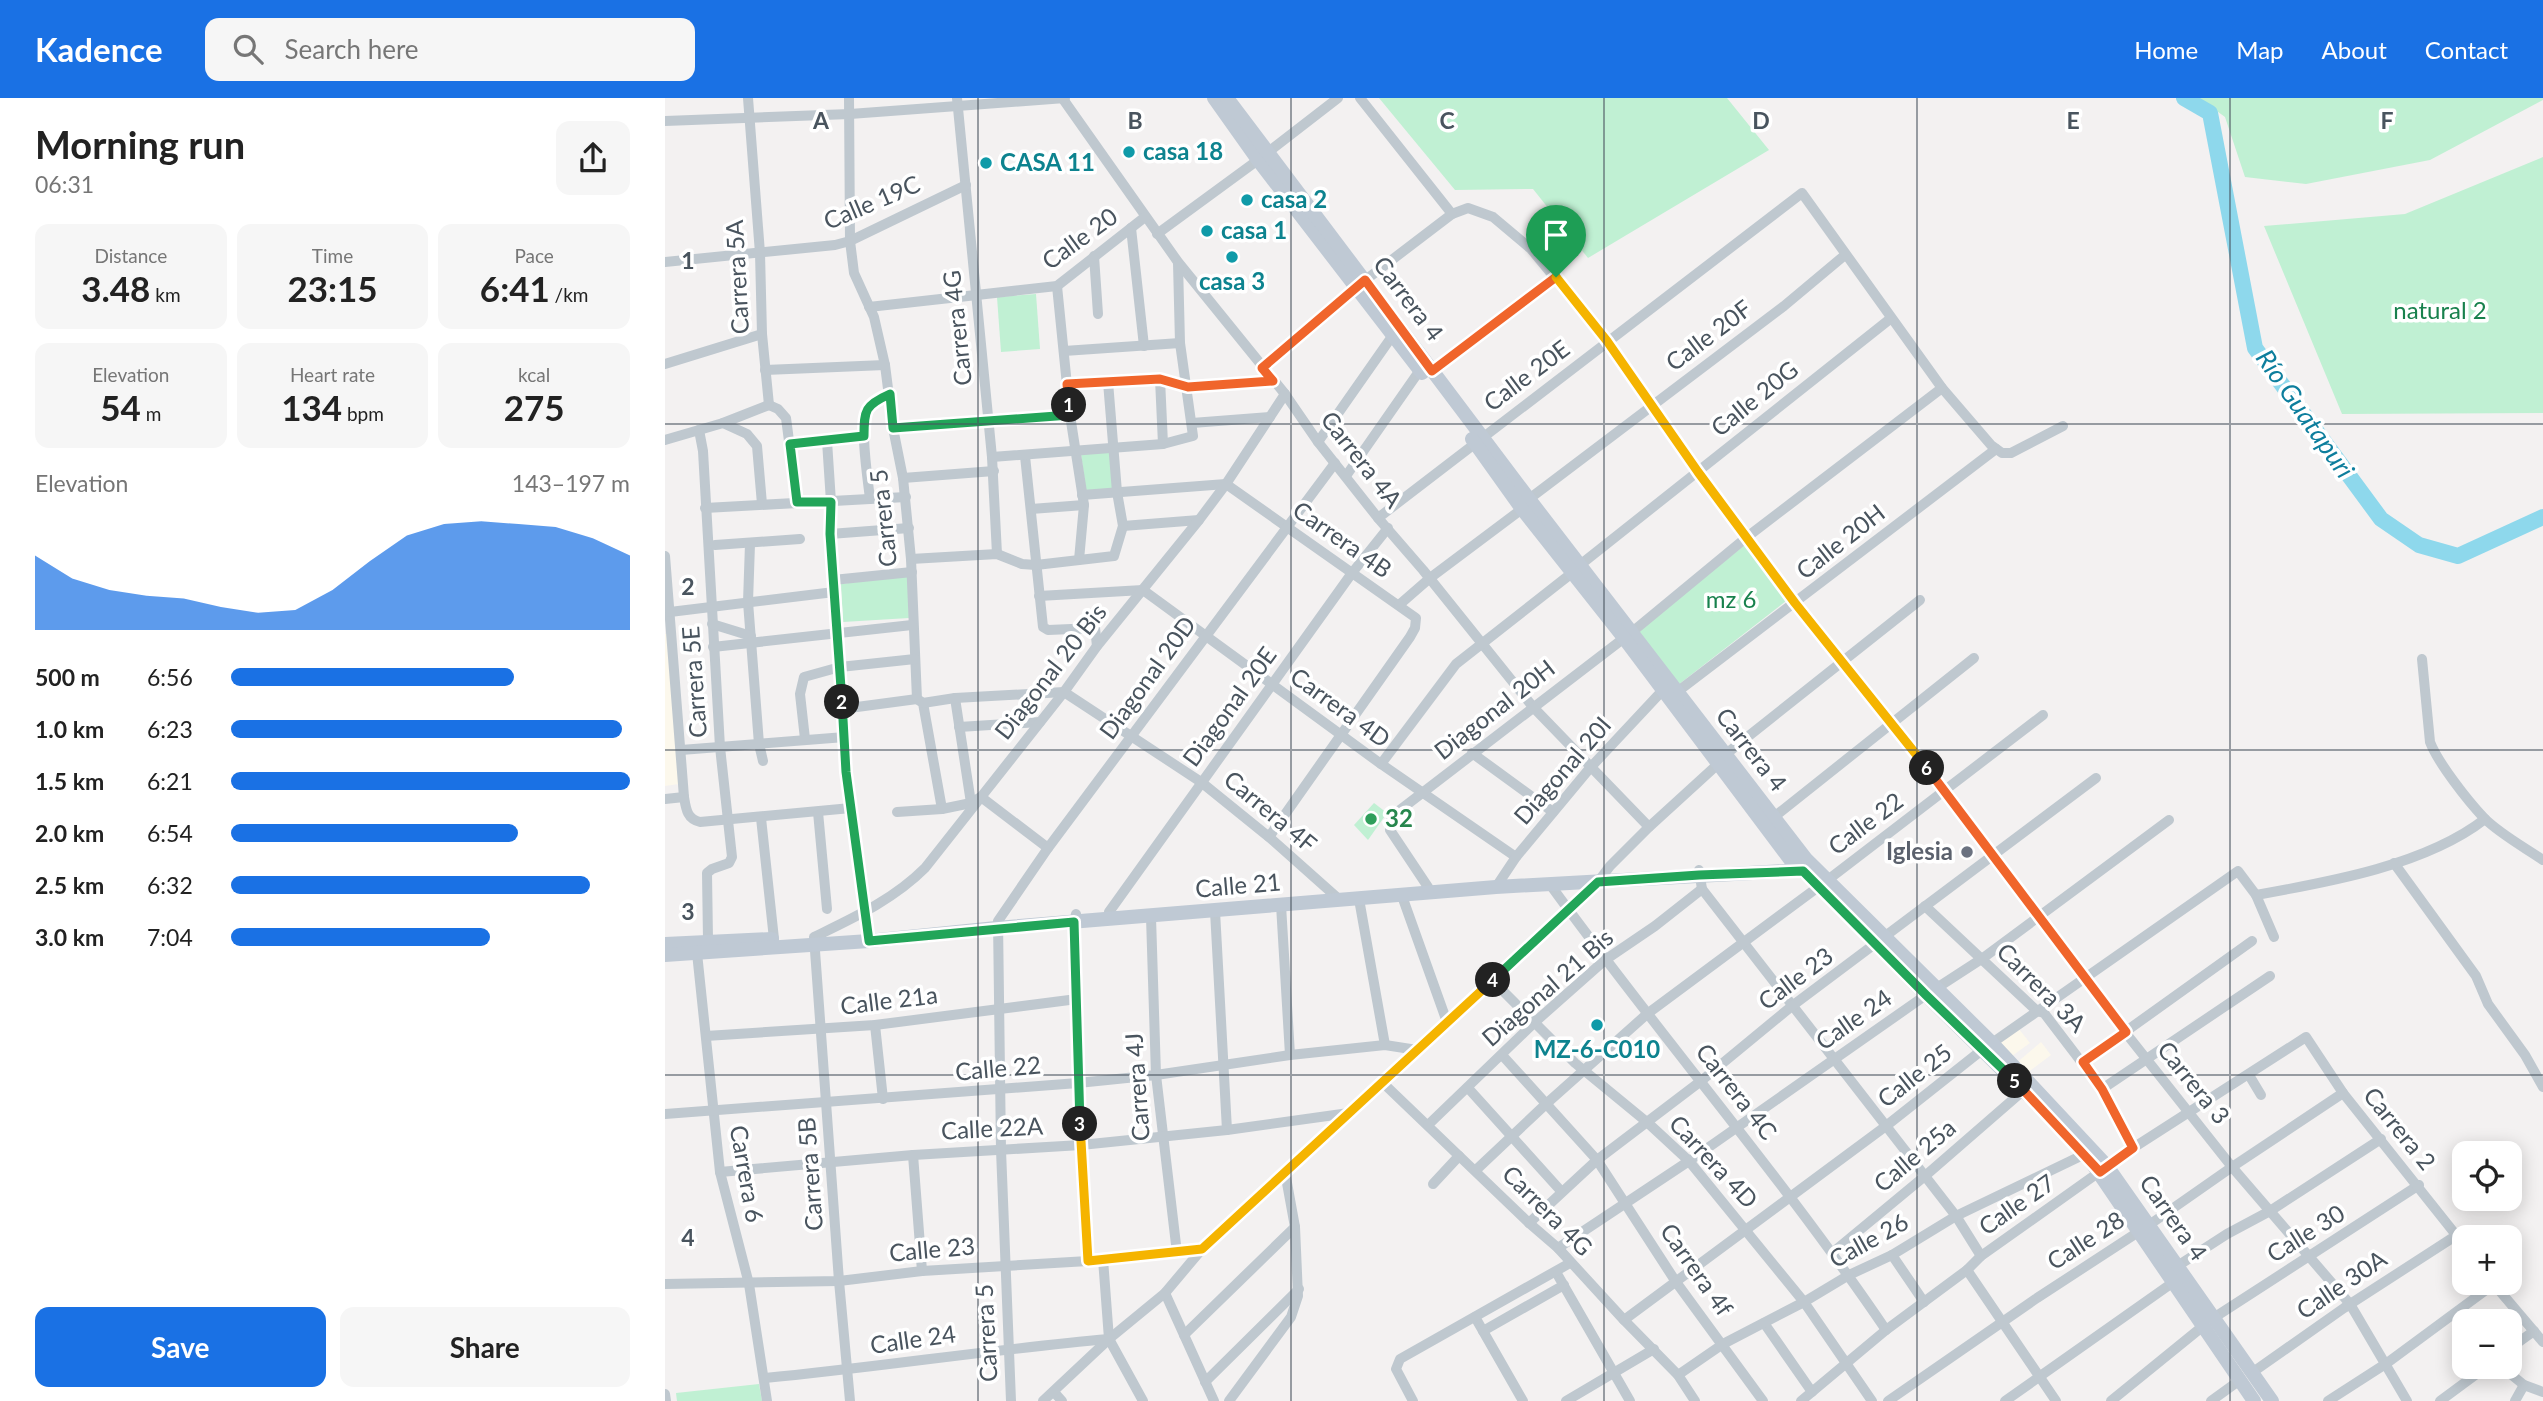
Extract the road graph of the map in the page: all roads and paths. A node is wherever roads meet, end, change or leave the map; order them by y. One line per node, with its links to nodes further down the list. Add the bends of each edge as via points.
1 (748, 98): 10 (street, Carrera 5A)
2 (849, 98): 9 (street, Carrera 5)
3 (1214, 98): 12 (main road, Carrera 4)
4 (1227, 98): 12 (main road, Carrera 4)
5 (1338, 98): 12 (street, Calle 20)
6 (1360, 98): 14 (street)
7 (1064, 99): 8 (street); 15 (street, Carrera 4A)
8 (957, 102): 9 (street); 13 (street, Carrera 4G)
9 (850, 114): 10 (street); 18 (street, Carrera 5)
10 (750, 117): 11 (street); 19 (street, Carrera 5A)
11 (665, 121)
12 (1263, 156): 17 (street, Calle 20); 25 (main road, Carrera 4)
13 (966, 185): 18 (street, Calle 19C); 27 (street, Carrera 4G)
14 (1451, 214): 24 (street, Carrera 3, via 1468,208 1493,217); 25 (street)
15 (1145, 217): 16 (street, Calle 20); 17 (street, Carrera 4A)
16 (1131, 228): 21 (street, Calle 20); 35 (street)
17 (1157, 234): 23 (street, Carrera 4A)
18 (850, 241): 19 (street, Calle 19C); 28 (street, Carrera 5, via 854,273)
19 (760, 253): 22 (street, Calle 19C); 31 (street, Carrera 5A)
20 (1845, 255): 30 (street); 33 (street, Calle 20E, via 1802,193); 51 (street, Calle 20F)
21 (1094, 256): 26 (street, Calle 20); 29 (street)
22 (665, 262)
23 (1178, 262): 34 (street); 39 (street, Carrera 4A)
24 (1556, 277): 33 (street, Carrera 3); 41 (street)
25 (1360, 284): 32 (main road, Carrera 4); 39 (street); 41 (main road, Carrera 4)
26 (1057, 286): 27 (street, Calle 20); 36 (street)
27 (975, 295): 28 (street, Calle 20); 54 (street, Carrera 4G)
28 (869, 307): 38 (street, Carrera 5)
29 (1098, 314)
30 (1890, 318): 47 (street); 74 (street, Calle 20G)
31 (762, 334): 37 (street); 40 (street, Carrera 5A)
32 (1393, 335): 41 (main road, Carrera 4); 64 (street)
33 (1607, 341): 51 (street, Carrera 3); 61 (street, Calle 20E)
34 (1180, 343): 35 (street); 46 (street)
35 (1144, 346): 36 (street)
36 (1064, 351): 45 (street)
37 (665, 364)
38 (885, 365): 40 (street); 48 (street, Carrera 5)
39 (1262, 368): 43 (street, Carrera 4A)
40 (765, 370): 50 (street, Carrera 5A)
41 (1426, 370): 61 (main road, Carrera 4); 75 (street)
42 (1160, 379): 44 (street); 46 (street); 66 (street)
43 (1273, 381): 46 (street); 49 (street, Carrera 4A)
44 (1108, 382): 45 (street); 67 (street)
45 (1067, 384): 52 (street)
46 (1188, 387): 56 (street)
47 (1942, 388): 68 (street); 95 (street)
48 (890, 394): 58 (street, Carrera 5); 60 (street, via 867,408)
49 (1285, 394): 53 (street, Diagonal 20 Bis); 64 (street, Carrera 4A)
50 (769, 405): 55 (street); 65 (street, Carrera 5A, via 783,413)
51 (1652, 406): 74 (street, Carrera 3); 85 (street, Calle 20F)
52 (1070, 415): 54 (street); 69 (street)
53 (1270, 417): 56 (street); 77 (street, Diagonal 20 Bis)
54 (989, 421): 58 (street); 71 (street, Carrera 4G)
55 (723, 423): 59 (street); 84 (street, via 747,434 757,446)
56 (1192, 423): 66 (street, via 1193,436)
57 (2063, 426): 68 (street, via 2011,453)
58 (893, 428): 76 (street, Carrera 5)
59 (699, 430): 62 (street); 86 (street, Carrera 5E)
60 (864, 436): 63 (street); 80 (street)
61 (1478, 439): 85 (main road, Carrera 4); 88 (street, Calle 20E)
62 (665, 440)
63 (827, 441): 65 (street); 83 (street)
64 (1318, 442): 72 (street, Carrera 4A)
65 (790, 444): 82 (street, Carrera 5A)
66 (1163, 444): 67 (street)
67 (1113, 448): 69 (street); 78 (street)
68 (1996, 449): 114 (street, Calle 20H)
69 (1075, 450): 70 (street); 81 (street)
70 (1025, 456): 71 (street); 87 (street)
71 (992, 457): 73 (street, Carrera 4G)
72 (1335, 463): 75 (street, Carrera 4A); 91 (street, Diagonal 20D)
73 (994, 471): 76 (street); 99 (street, Carrera 4G)
74 (1698, 472): 95 (street, Carrera 3); 104 (street, Calle 20G)
75 (1346, 477): 88 (street, Carrera 4A)
76 (903, 478): 79 (street, Carrera 5)
77 (1226, 484): 78 (street); 89 (street, Diagonal 20 Bis); 91 (street, Carrera 4B)
78 (1117, 492): 81 (street); 90 (street)
79 (906, 497): 80 (street); 92 (street, Carrera 5)
80 (870, 499): 83 (street)
81 (1083, 500): 87 (street); 102 (street)
82 (797, 502): 83 (street); 84 (street)
83 (831, 502): 94 (street)
84 (762, 504): 86 (street)
85 (1525, 504): 104 (main road, Carrera 4); 107 (street, Calle 20F)
86 (705, 508): 116 (street, Carrera 5E)
87 (1031, 509): 103 (street)
88 (1378, 518): 93 (street, Carrera 4A)
89 (1199, 520): 90 (street); 109 (street, Diagonal 20 Bis)
90 (1123, 526): 102 (street, via 1116,554)
91 (1286, 527): 106 (street, Carrera 4B); 123 (street, Diagonal 20D)
92 (909, 528): 94 (street); 101 (street, Carrera 5)
93 (1388, 528): 106 (street, Diagonal 20E); 107 (street, Carrera 4A)
94 (830, 534): 108 (street)
95 (1747, 537): 114 (street, Carrera 3); 122 (street)
96 (800, 539): 97 (street)
97 (750, 544): 98 (street); 113 (street)
98 (715, 545)
99 (997, 554): 101 (street); 103 (street)
100 (665, 556): 117 (street)
101 (911, 559): 105 (street, Carrera 5)
102 (1079, 561): 103 (street)
103 (1036, 565): 111 (street)
104 (1576, 569): 122 (main road, Carrera 4); 125 (street, Calle 20G)
105 (912, 572): 108 (street); 119 (street, Carrera 5)
106 (1352, 573): 115 (street, Carrera 4B); 133 (street, Diagonal 20E)
107 (1430, 578): 115 (street, Calle 20F); 125 (street, Carrera 4A)
108 (833, 580): 110 (street)
109 (1143, 590): 111 (street); 123 (street, Carrera 4D); 126 (street, Diagonal 20 Bis)
110 (834, 592): 113 (street); 120 (street)
111 (1038, 596): 126 (street, via 1043,627 1094,627)
112 (1920, 600): 131 (street, Diagonal 21 Bis)
113 (748, 602): 116 (street); 124 (street)
114 (1795, 603): 131 (street, Carrera 3); 134 (street, Calle 20H)
115 (1399, 605): 144 (street, Carrera 4B, via 1416,618 1416,628)
116 (711, 607): 117 (street); 118 (street, Carrera 5E)
117 (670, 612): 121 (street)
118 (712, 624): 124 (street); 127 (street, Carrera 5E)
119 (912, 625): 120 (street); 129 (street, Carrera 5)
120 (837, 632): 124 (street); 132 (street)
121 (668, 634): 150 (street)
122 (1628, 635): 134 (main road, Carrera 4); 138 (street, Diagonal 20H)
123 (1204, 636): 133 (street, Carrera 4D); 145 (street, Diagonal 20D)
124 (751, 640): 127 (street); 148 (street)
125 (1481, 644): 138 (street, Carrera 4A); 154 (street, Calle 20G, via 1456,664)
126 (1097, 646): 135 (street, Diagonal 20 Bis)
127 (713, 647): 149 (street, Carrera 5E)
128 (1974, 658): 142 (street)
129 (915, 659): 132 (street); 137 (street, Carrera 5)
130 (2422, 659): 171 (street, via 2430,742 2444,768)
131 (1844, 662): 142 (street, Carrera 3); 152 (street, Diagonal 21 Bis)
132 (839, 667): 139 (street); 147 (street, via 802,680)
133 (1272, 684): 144 (street, Carrera 4D); 157 (street, Diagonal 20E)
134 (1670, 691): 152 (main road, Carrera 4); 155 (street, Diagonal 20I)
135 (1064, 692): 136 (street); 141 (street, Diagonal 20 Bis); 145 (street, Carrera 4F)
136 (955, 698): 137 (street); 143 (street)
137 (920, 701): 139 (street); 165 (street, Carrera 5)
138 (1533, 708): 151 (street, Diagonal 20H); 155 (street, Carrera 4A)
139 (842, 709): 146 (street)
140 (2043, 715): 158 (street, Calle 22)
141 (1040, 722): 143 (street); 161 (street, Diagonal 20 Bis)
142 (1892, 722): 158 (street, Carrera 3); 169 (street)
143 (959, 727): 163 (street)
144 (1342, 735): 154 (street, Carrera 4D); 175 (street)
145 (1132, 736): 157 (street, Carrera 4F); 176 (street, Diagonal 20D)
146 (845, 737): 147 (street); 164 (street)
147 (805, 739): 148 (street)
148 (759, 744): 149 (street); 153 (street)
149 (720, 747): 150 (street); 172 (street, Carrera 5E)
150 (681, 750): 160 (street)
151 (1472, 753): 159 (street, Diagonal 20H); 168 (street)
152 (1722, 759): 169 (main road, Carrera 4); 174 (street, Diagonal 21 Bis); 181 (main road, Carrera 4)
153 (763, 761)
154 (1381, 764): 159 (street, Carrera 4D)
155 (1590, 768): 168 (street, Diagonal 20I); 174 (street, Carrera 4A)
156 (2096, 778): 177 (street, Calle 23)
157 (1201, 782): 175 (street, Carrera 4F); 198 (street, Diagonal 20E)
158 (1945, 791): 177 (street, Carrera 3); 185 (street, Calle 22)
159 (1423, 792): 178 (street, Carrera 4D); 187 (street, Diagonal 20H, via 1396,813 1389,830)
160 (684, 797): 162 (street); 172 (street, via 686,811 694,821)
161 (981, 797): 163 (street); 176 (street); 196 (street, Diagonal 20 Bis, via 908,885)
162 (665, 799)
163 (971, 803): 165 (street)
164 (851, 808): 166 (street); 196 (street)
165 (942, 809): 167 (street)
166 (818, 812): 170 (street); 194 (street)
167 (897, 812)
168 (1553, 812): 178 (street, Diagonal 20I)
169 (1774, 817): 181 (main road, Carrera 4)
170 (761, 818): 172 (street); 205 (street)
171 (2485, 819): 179 (street); 180 (street, via 2447,844)
172 (728, 820): 206 (street, Carrera 5E, via 729,863 707,873)
173 (2169, 820): 200 (street, Calle 24)
174 (1649, 827): 183 (street, Diagonal 21 Bis)
175 (1269, 837): 189 (street, Carrera 4F)
176 (1048, 848): 202 (street, Diagonal 20D)
177 (1993, 855): 193 (street, Calle 23); 200 (street, Carrera 3)
178 (1516, 857): 186 (street, Diagonal 20I)
179 (2543, 860)
180 (2394, 863): 188 (street); 247 (street, via 2476,976 2488,1004)
181 (1804, 865): 182 (main road, Calle 21); 185 (main road, Carrera 4)
182 (1700, 878): 183 (main road, Calle 21); 210 (street); 215 (street, Diagonal 21 Bis, via 1655,926)
183 (1600, 879): 184 (main road, Calle 21); 186 (main road, Calle 21); 195 (street, Diagonal 21 Bis)
184 (1549, 883): 186 (main road, Calle 21); 195 (street, Carrera 4C)
185 (1824, 883): 208 (main road, Carrera 4); 210 (street, Calle 22)
186 (1497, 884): 187 (main road, Calle 21); 190 (main road, Calle 21)
187 (1428, 887): 189 (main road, Calle 21)
188 (2256, 895): 204 (street); 217 (street, Calle 25, via 2238,871)
189 (1337, 896): 191 (main road, Calle 21); 192 (main road, Calle 21); 198 (main road, Calle 21)
190 (1402, 896): 191 (main road, Calle 21); 225 (street)
191 (1359, 899): 232 (street)
192 (1281, 905): 197 (main road, Calle 21); 235 (street)
193 (1925, 906): 208 (street, Calle 23); 214 (street, Carrera 3A)
194 (827, 909)
195 (1569, 910): 215 (street, Carrera 4C); 218 (street, Diagonal 21 Bis)
196 (867, 911): 203 (street); 207 (street, Diagonal 20 Bis)
197 (1215, 911): 199 (main road, Calle 21); 240 (street)
198 (1109, 912): 201 (main road, Calle 21)
199 (1151, 917): 201 (main road, Calle 21); 242 (street, Carrera 4J)
200 (2040, 917): 214 (street, Calle 24); 217 (street, Carrera 3)
201 (1075, 918): 202 (main road, Calle 21); 220 (street)
202 (997, 925): 203 (main road, Calle 21); 222 (street, Carrera 5)
203 (869, 937): 207 (main road, Calle 21)
204 (2274, 937)
205 (774, 939): 206 (main road, Calle 21); 207 (main road, Calle 21)
206 (708, 940): 211 (main road, Calle 21)
207 (814, 941): 212 (main road, Calle 21); 228 (street, Carrera 5B)
208 (1881, 941): 219 (main road, Carrera 4); 221 (street, Calle 23)
209 (2252, 941): 229 (street)
210 (1742, 942): 221 (street); 224 (street, Calle 22)
211 (665, 944)
212 (697, 953): 213 (main road, Calle 21); 230 (street, Carrera 6)
213 (665, 955)
214 (1983, 958): 219 (street, Calle 24); 223 (street, Carrera 3A)
215 (1605, 960): 224 (street, Carrera 4C); 226 (street, Diagonal 21 Bis)
216 (2270, 976): 238 (street)
217 (2085, 978): 223 (street, Calle 25); 229 (street, Carrera 3)
218 (1492, 980): 225 (street, Diagonal 21 Bis); 226 (street, Carrera 4D)
219 (1932, 992): 233 (main road, Carrera 4); 237 (street, Calle 24)
220 (1077, 999): 222 (street, Calle 21a); 246 (street)
221 (1792, 1006): 237 (street); 244 (street, Calle 23)
222 (1000, 1009): 227 (street, Calle 21a); 250 (street, Carrera 5)
223 (2037, 1010): 233 (street, Calle 25); 239 (street, Carrera 3A)
224 (1647, 1014): 241 (street, Calle 22); 244 (street, Carrera 4C)
225 (1447, 1022): 234 (street, Diagonal 21 Bis)
226 (1535, 1022): 236 (street, Diagonal 21 Bis); 241 (street, Carrera 4D)
227 (875, 1025): 228 (street, Calle 21a); 254 (street)
228 (821, 1030): 230 (street, Calle 21a); 255 (street, Carrera 5B)
229 (2126, 1032): 238 (street, Carrera 3); 239 (street)
230 (706, 1036): 257 (street, Carrera 6)
231 (2306, 1037): 243 (street, Calle 27); 252 (street, Carrera 2)
232 (1385, 1045): 234 (street, Calle 22); 235 (street, Calle 22)
233 (1987, 1046): 251 (main road, Carrera 4); 263 (street, Calle 25); 279 (main road, Carrera 4)
234 (1417, 1050): 245 (street, Diagonal 21 Bis)
235 (1290, 1055): 240 (street, Calle 22)
236 (1501, 1055): 248 (street, Diagonal 21 Bis); 256 (street, Carrera 4f)
237 (1833, 1060): 263 (street); 264 (street, Calle 24)
238 (2148, 1060): 249 (street); 258 (street, Carrera 3)
239 (2083, 1062): 249 (street, Carrera 3A)
240 (1224, 1067): 242 (street, Calle 22); 265 (street)
241 (1583, 1070): 256 (street, Calle 22); 261 (street, Carrera 4D)
242 (1156, 1075): 246 (street, Calle 22); 266 (street, Carrera 4J)
243 (2249, 1075): 253 (street); 258 (street, Calle 27)
244 (1701, 1081): 261 (street, Calle 23); 264 (street, Carrera 4C)
245 (1382, 1082): 259 (street, Diagonal 21 Bis); 262 (street, Carrera 4G)
246 (1078, 1083): 250 (street, Calle 22); 269 (street)
247 (2543, 1087)
248 (1468, 1088): 262 (street, Diagonal 21 Bis); 267 (street)
249 (2102, 1089): 270 (street, Carrera 3A)
250 (1000, 1090): 254 (street, Calle 22); 271 (street, Carrera 5)
251 (2024, 1090): 272 (main road, Carrera 4); 283 (street, Calle 25a)
252 (2343, 1093): 268 (street, Carrera 2); 278 (street, Calle 28)
253 (2262, 1095)
254 (883, 1099): 255 (street, Calle 22)
255 (827, 1102): 257 (street, Calle 22); 277 (street, Carrera 5B)
256 (1546, 1104): 267 (street, Calle 22); 275 (street, Carrera 4f)
257 (713, 1111): 260 (street, Calle 22); 281 (street, Carrera 6)
258 (2190, 1111): 270 (street, Calle 27); 278 (street, Carrera 3)
259 (1349, 1113): 265 (street, Calle 22A); 282 (street, Diagonal 21 Bis)
260 (665, 1114)
261 (1648, 1123): 275 (street, Calle 23); 276 (street, Carrera 4D)
262 (1428, 1125): 274 (street, Carrera 4G)
263 (1886, 1126): 283 (street); 287 (street, Calle 25)
264 (1737, 1128): 276 (street, Calle 24); 287 (street, Carrera 4C)
265 (1227, 1130): 266 (street, Calle 22A)
266 (1163, 1137): 269 (street, Calle 22A); 299 (street, Carrera 4J)
267 (1513, 1138): 280 (street, Calle 22); 286 (street)
268 (2381, 1139): 285 (street, Carrera 2); 289 (street)
269 (1081, 1145): 271 (street, Calle 22A); 305 (street)
270 (2133, 1148): 279 (street, Calle 27)
271 (1001, 1150): 273 (street, Calle 22A); 307 (street, Carrera 5)
272 (2085, 1154): 279 (main road, Carrera 4); 290 (street, Calle 26)
273 (913, 1155): 277 (street, Calle 22A); 310 (street)
274 (1459, 1156): 280 (street, Carrera 4G); 284 (street)
275 (1597, 1160): 286 (street, Calle 23); 288 (street, Carrera 4f)
276 (1689, 1161): 288 (street, Calle 24); 295 (street, Carrera 4D)
277 (831, 1163): 281 (street, Calle 22A); 314 (street, Carrera 5B)
278 (2232, 1167): 289 (street, Carrera 3); 293 (street, Calle 28)
279 (2104, 1169): 293 (main road, Carrera 4); 302 (street, Calle 27)
280 (1476, 1170): 291 (street, Carrera 4G)
281 (720, 1172): 317 (street, Carrera 6)
282 (1285, 1172): 292 (street); 298 (street, Diagonal 21 Bis)
283 (1925, 1177): 290 (street); 300 (street, Calle 25a)
284 (1433, 1184)
285 (2419, 1185): 294 (street, Carrera 2); 303 (street, Calle 30)
286 (1561, 1191): 291 (street, Calle 23)
287 (1790, 1197): 295 (street, Calle 25); 300 (street, Carrera 4C)
288 (1626, 1202): 297 (street, Calle 24); 315 (street, Carrera 4f)
289 (2270, 1211): 303 (street, Carrera 3); 308 (street)
290 (1956, 1216): 301 (street, Calle 26); 302 (street)
291 (1529, 1223): 297 (street, Carrera 4G)
292 (1295, 1227): 319 (street); 335 (street)
293 (2145, 1228): 308 (main road, Carrera 4); 313 (main road, Carrera 4); 329 (street, Calle 28)
294 (2452, 1228)
295 (1746, 1229): 315 (street, Calle 25); 324 (street, Carrera 4D)
296 (2452, 1238): 325 (street, Calle 30A)
297 (1558, 1248): 306 (street, Carrera 4G)
298 (1202, 1249): 299 (street, Calle 23); 320 (street, Diagonal 21 Bis)
299 (1177, 1253): 304 (street, Calle 23)
300 (1832, 1253): 312 (street, Carrera 4C)
301 (1892, 1255): 312 (street, Calle 26); 323 (street)
302 (1981, 1256): 309 (street, Calle 27)
303 (2310, 1257): 325 (street, Carrera 3); 327 (street, Calle 30)
304 (1104, 1259): 305 (street, Calle 23); 336 (street)
305 (1088, 1261): 307 (street, Calle 23)
306 (1570, 1263): 311 (street); 328 (street, Carrera 4G)
307 (1005, 1265): 310 (street, Calle 23); 340 (street, Carrera 5)
308 (2179, 1265): 327 (main road, Carrera 4)
309 (1967, 1270): 323 (street, Calle 27); 329 (street)
310 (922, 1271): 314 (street, Calle 23)
311 (1556, 1272): 318 (street); 326 (street)
312 (1849, 1275): 324 (street, Calle 26); 332 (street, Carrera 4C)
313 (2175, 1281): 331 (main road, Carrera 4); 349 (street)
314 (839, 1282): 317 (street, Calle 23); 344 (street, Carrera 5B)
315 (1676, 1282): 328 (street, Calle 25); 339 (street, Carrera 4f)
316 (665, 1284): 317 (street, Calle 23)
317 (749, 1284): 348 (street, Carrera 6)
318 (1564, 1285): 333 (street); 345 (street)
319 (1299, 1289): 352 (street); 364 (street, via 1291,1317)
320 (1165, 1293): 335 (street); 336 (street, Diagonal 21 Bis)
321 (2477, 1295): 343 (street)
322 (2503, 1295): 334 (street)
323 (1924, 1301): 332 (street, Calle 27)
324 (1804, 1302): 330 (street, Calle 26); 342 (street, Carrera 4D)
325 (2350, 1304): 343 (street, Carrera 3); 347 (street, Calle 30A)
326 (1475, 1317): 333 (street); 365 (street, via 1398,1362 1397,1371)
327 (2215, 1317): 347 (main road, Carrera 4)
328 (1623, 1320): 341 (street, Carrera 4G)
329 (2002, 1321): 349 (street); 373 (street, Calle 28)
330 (1763, 1324): 339 (street, Calle 26); 355 (street)
331 (2202, 1328): 347 (main road, Carrera 4); 376 (street)
332 (1886, 1330): 342 (street, Calle 27)
333 (1483, 1331): 366 (street)
334 (2534, 1331): 337 (street); 338 (street)
335 (1184, 1335): 352 (street)
336 (1109, 1339): 340 (street, Calle 24); 354 (street, Diagonal 21 Bis); 362 (street)
337 (2522, 1340)
338 (2543, 1342)
339 (1723, 1344): 346 (street, Calle 26); 370 (street, Carrera 4f)
340 (1009, 1348): 344 (street, Calle 24); 359 (street, Carrera 5)
341 (1654, 1349): 345 (street); 346 (street, Carrera 4G)
342 (1845, 1362): 355 (street, Calle 27); 372 (street, Carrera 4D)
343 (2387, 1363): 380 (street); 381 (street, Carrera 3)
344 (847, 1370): 348 (street, Calle 24); 358 (street, Carrera 5B)
345 (1614, 1373): 367 (street); 368 (street)
346 (1678, 1375): 369 (street, Carrera 4G)
347 (2246, 1376): 377 (street, Calle 30A); 378 (main road, Carrera 4); 379 (main road, Carrera 4)
348 (765, 1378): 357 (street, Carrera 6)
349 (2040, 1378): 374 (street); 375 (street)
350 (2469, 1379): 382 (street)
351 (2517, 1379): 353 (street)
352 (1205, 1381): 363 (street)
353 (2524, 1385): 356 (street); 383 (street)
354 (1053, 1392): 360 (street, Diagonal 21 Bis); 361 (street)
355 (1812, 1392): 371 (street, Calle 27)
356 (2543, 1392)
357 (767, 1401)
358 (850, 1401)
359 (1011, 1401)
360 (1043, 1401)
361 (1062, 1401)
362 (1143, 1401)
363 (1214, 1401)
364 (1229, 1401)
365 (1413, 1401)
366 (1523, 1401)
367 (1566, 1401)
368 (1630, 1401)
369 (1695, 1401)
370 (1763, 1401)
371 (1801, 1401)
372 (1871, 1401)
373 (1888, 1401)
374 (2005, 1401)
375 (2056, 1401)
376 (2111, 1401)
377 (2211, 1401)
378 (2254, 1401)
379 (2272, 1401)
380 (2327, 1401)
381 (2407, 1401)
382 (2439, 1401)
383 (2515, 1401)

